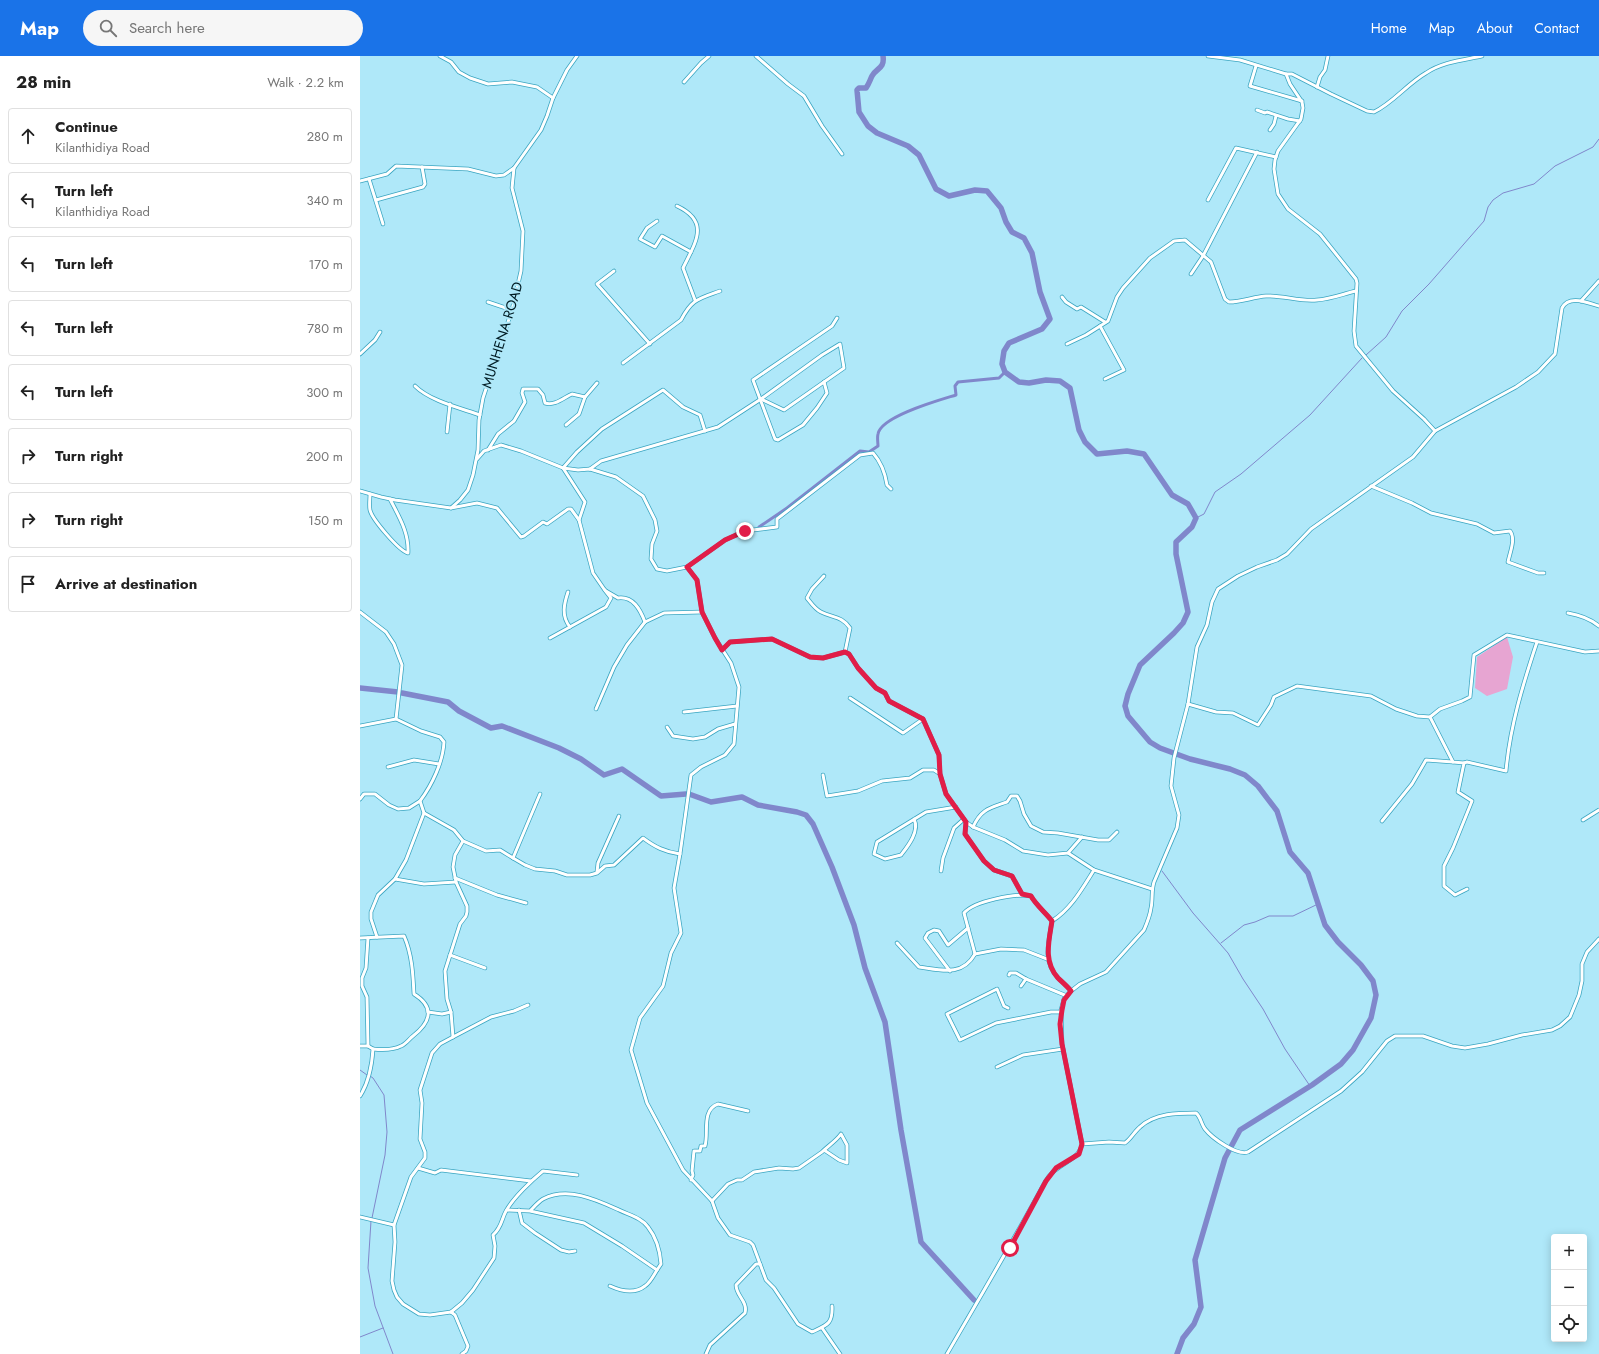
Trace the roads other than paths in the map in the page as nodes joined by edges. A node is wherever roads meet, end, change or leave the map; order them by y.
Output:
1 (440, 56) edge
2 (577, 56) edge
3 (709, 56) edge
4 (756, 56) edge
5 (1208, 56) edge
6 (1328, 56) edge
7 (1482, 56) edge
8 (1256, 66) junction
9 (1286, 74) junction
10 (684, 82) dead end
11 (1317, 86) junction
12 (553, 98) junction
13 (1302, 101) junction
14 (1256, 110) dead end
15 (1276, 116) junction
16 (1300, 121) junction
17 (1270, 130) dead end
18 (1257, 152) junction
19 (842, 154) dead end
20 (1276, 157) junction
21 (422, 167) junction
22 (514, 168) junction
23 (369, 179) junction
24 (360, 181) edge
25 (376, 200) junction
26 (1208, 200) dead end
27 (677, 206) dead end
28 (657, 222) dead end
29 (383, 224) dead end
30 (691, 252) junction
31 (1203, 256) junction
32 (614, 271) dead end
33 (1191, 274) dead end
34 (1599, 281) edge
35 (720, 291) dead end
36 (1356, 291) junction
37 (1062, 296) dead end
38 (695, 300) junction
39 (1581, 301) junction
40 (488, 302) dead end
41 (1599, 306) edge
42 (512, 310) junction
43 (837, 318) dead end
44 (1105, 322) junction
45 (1100, 326) junction
46 (380, 332) dead end
47 (650, 344) junction
48 (1067, 344) dead end
49 (360, 354) edge
50 (623, 363) dead end
51 (1105, 379) dead end
52 (824, 382) junction
53 (596, 383) dead end
54 (415, 386) dead end
55 (585, 397) junction
56 (761, 399) junction
57 (450, 404) junction
58 (480, 415) junction
59 (566, 424) dead end
60 (706, 431) junction
61 (1435, 431) junction
62 (448, 432) dead end
63 (488, 450) junction
64 (476, 460) junction
65 (563, 468) junction
66 (590, 469) junction
67 (1371, 486) junction
68 (891, 489) dead end
69 (360, 491) edge
70 (370, 494) junction
71 (390, 499) junction
72 (451, 508) junction
73 (579, 520) junction
74 (687, 567) junction
75 (1544, 573) dead end
76 (824, 576) dead end
77 (604, 589) junction
78 (568, 592) dead end
79 (360, 612) edge
80 (702, 612) junction
81 (1568, 613) dead end
82 (645, 622) junction
83 (1599, 626) edge
84 (570, 627) junction
85 (550, 638) dead end
86 (1537, 642) junction
87 (722, 650) junction
88 (1599, 651) edge
89 (845, 652) junction
90 (850, 698) dead end
91 (1188, 704) junction
92 (737, 706) junction
93 (596, 709) dead end
94 (684, 712) dead end
95 (1430, 717) junction
96 (396, 719) junction
97 (923, 719) junction
98 (735, 724) junction
99 (360, 726) edge
100 (667, 726) dead end
101 (1453, 762) junction
102 (1464, 763) junction
103 (439, 764) junction
104 (388, 767) dead end
105 (940, 774) junction
106 (823, 775) dead end
107 (540, 794) dead end
108 (360, 799) edge
109 (420, 801) junction
110 (956, 807) junction
111 (1599, 810) edge
112 (424, 813) junction
113 (618, 816) dead end
114 (914, 819) junction
115 (1583, 820) dead end
116 (965, 821) junction
117 (1382, 821) dead end
118 (973, 826) junction
119 (1117, 832) dead end
120 (1082, 838) junction
121 (463, 841) junction
122 (1068, 853) junction
123 (680, 854) junction
124 (513, 858) junction
125 (1094, 870) junction
126 (941, 871) dead end
127 (597, 873) junction
128 (455, 878) junction
129 (394, 879) junction
130 (456, 882) junction
131 (1152, 889) junction
132 (1467, 890) dead end
133 (1022, 894) junction
134 (526, 903) dead end
135 (1052, 921) junction
136 (968, 928) junction
137 (377, 937) junction
138 (360, 938) edge
139 (368, 938) junction
140 (1599, 939) edge
141 (897, 943) dead end
142 (975, 954) junction
143 (450, 955) junction
144 (1048, 959) junction
145 (485, 968) dead end
146 (950, 971) junction
147 (1009, 975) dead end
148 (1026, 979) junction
149 (1021, 986) dead end
150 (1071, 991) junction
151 (1067, 996) junction
152 (528, 1005) dead end
153 (1008, 1008) dead end
154 (428, 1012) junction
155 (451, 1012) junction
156 (1061, 1012) junction
157 (453, 1037) junction
158 (360, 1046) edge
159 (368, 1046) junction
160 (373, 1049) junction
161 (1063, 1049) junction
162 (997, 1067) dead end
163 (360, 1096) edge
164 (748, 1111) dead end
165 (1082, 1144) junction
166 (824, 1150) junction
167 (418, 1168) junction
168 (577, 1175) dead end
169 (691, 1180) junction
170 (531, 1181) junction
171 (712, 1201) junction
172 (507, 1210) junction
173 (519, 1210) junction
174 (530, 1211) junction
175 (360, 1217) edge
176 (394, 1225) junction
177 (575, 1251) dead end
178 (760, 1264) junction
179 (657, 1270) junction
180 (610, 1286) dead end
181 (832, 1306) dead end
182 (451, 1312) junction
183 (822, 1328) junction
184 (462, 1354) edge
185 (706, 1354) edge
186 (840, 1354) edge
187 (947, 1354) edge

1 - 12 street
2 - 12 street, MUNHENA ROAD
3 - 10 street
4 - 19 street
5 - 8 street
6 - 11 street
7 - 11 street
8 - 9 street
8 - 13 street
9 - 11 street
9 - 13 street
12 - 22 street, MUNHENA ROAD
13 - 16 street
14 - 15 street
15 - 16 street
15 - 17 street
16 - 20 street
18 - 20 street
18 - 26 street
18 - 31 street
20 - 36 street
21 - 22 street
21 - 23 street
21 - 25 street
22 - 42 street, MUNHENA ROAD
23 - 24 street
23 - 25 street
25 - 29 street
27 - 30 street
28 - 30 street
30 - 38 street
31 - 33 street
31 - 36 street
31 - 44 street
32 - 47 street
34 - 39 street
35 - 38 street
36 - 61 street
37 - 44 street
38 - 47 street
39 - 41 street
39 - 61 street
40 - 42 street
42 - 58 street, MUNHENA ROAD
43 - 56 street
44 - 45 street
45 - 48 street
45 - 51 street
46 - 49 street
47 - 50 street
52 - 56 street
52 - 56 street
52 - 56 street
53 - 55 street
54 - 57 street
55 - 59 street
55 - 63 street
56 - 60 street
57 - 58 street
57 - 62 street
58 - 64 street, MUNHENA ROAD
60 - 65 street
60 - 66 street
61 - 67 street
63 - 64 street
63 - 65 street
64 - 72 street, MUNHENA ROAD
65 - 66 street
65 - 73 street
66 - 74 street
67 - 75 street
67 - 91 street
68 - 74 street
69 - 70 street
70 - 71 street
70 - 71 street
71 - 72 street
72 - 73 street
73 - 77 street
74 - 80 street
76 - 89 street
77 - 82 street
77 - 84 street
78 - 84 street
79 - 96 street
80 - 82 street
80 - 87 street
81 - 83 street
82 - 93 street
84 - 85 street
86 - 88 street
86 - 95 street
86 - 102 street
87 - 89 street
87 - 92 street
89 - 97 street
90 - 97 street
91 - 95 street
91 - 131 street
92 - 94 street
92 - 98 street
95 - 101 street
96 - 99 street
96 - 103 street
97 - 105 street
98 - 100 street
98 - 123 street
101 - 102 street
101 - 117 street
102 - 132 street
103 - 104 street
103 - 109 street
105 - 106 street
105 - 110 street
107 - 124 street
108 - 109 street
109 - 112 street
110 - 114 street
110 - 116 street
111 - 115 street
112 - 121 street
112 - 129 street
113 - 127 street
114 - 114 street
116 - 118 street
116 - 126 street
116 - 133 street
118 - 120 street
118 - 122 street
119 - 120 street
120 - 122 street
121 - 124 street
121 - 128 street
122 - 125 street
123 - 127 street
123 - 169 street
124 - 127 street
125 - 131 street
125 - 135 street
128 - 130 street
128 - 134 street
129 - 130 street
129 - 137 street
130 - 143 street
131 - 150 street
133 - 135 street
133 - 136 street
135 - 144 street
136 - 142 street
136 - 146 street
137 - 139 street
137 - 154 street
138 - 139 street
139 - 159 street
140 - 165 street
141 - 146 street
142 - 144 street
142 - 146 street
143 - 145 street
143 - 155 street
144 - 150 street
147 - 148 street
148 - 149 street
148 - 151 street
150 - 151 street
151 - 156 street
152 - 157 street
153 - 156 street
154 - 155 street
154 - 160 street
155 - 157 street
156 - 161 street
157 - 167 street
158 - 159 street
159 - 160 street
160 - 163 street
161 - 162 street
161 - 165 street
164 - 169 street
165 - 187 street
166 - 166 street
166 - 171 street
167 - 170 street
167 - 176 street
168 - 170 street
169 - 171 street
170 - 172 street
171 - 178 street
172 - 173 street
172 - 182 street
173 - 174 street
173 - 177 street
174 - 179 street
174 - 179 street
175 - 176 street
176 - 182 street
178 - 183 street
178 - 185 street
179 - 180 street
181 - 183 street
182 - 184 street
183 - 186 street

